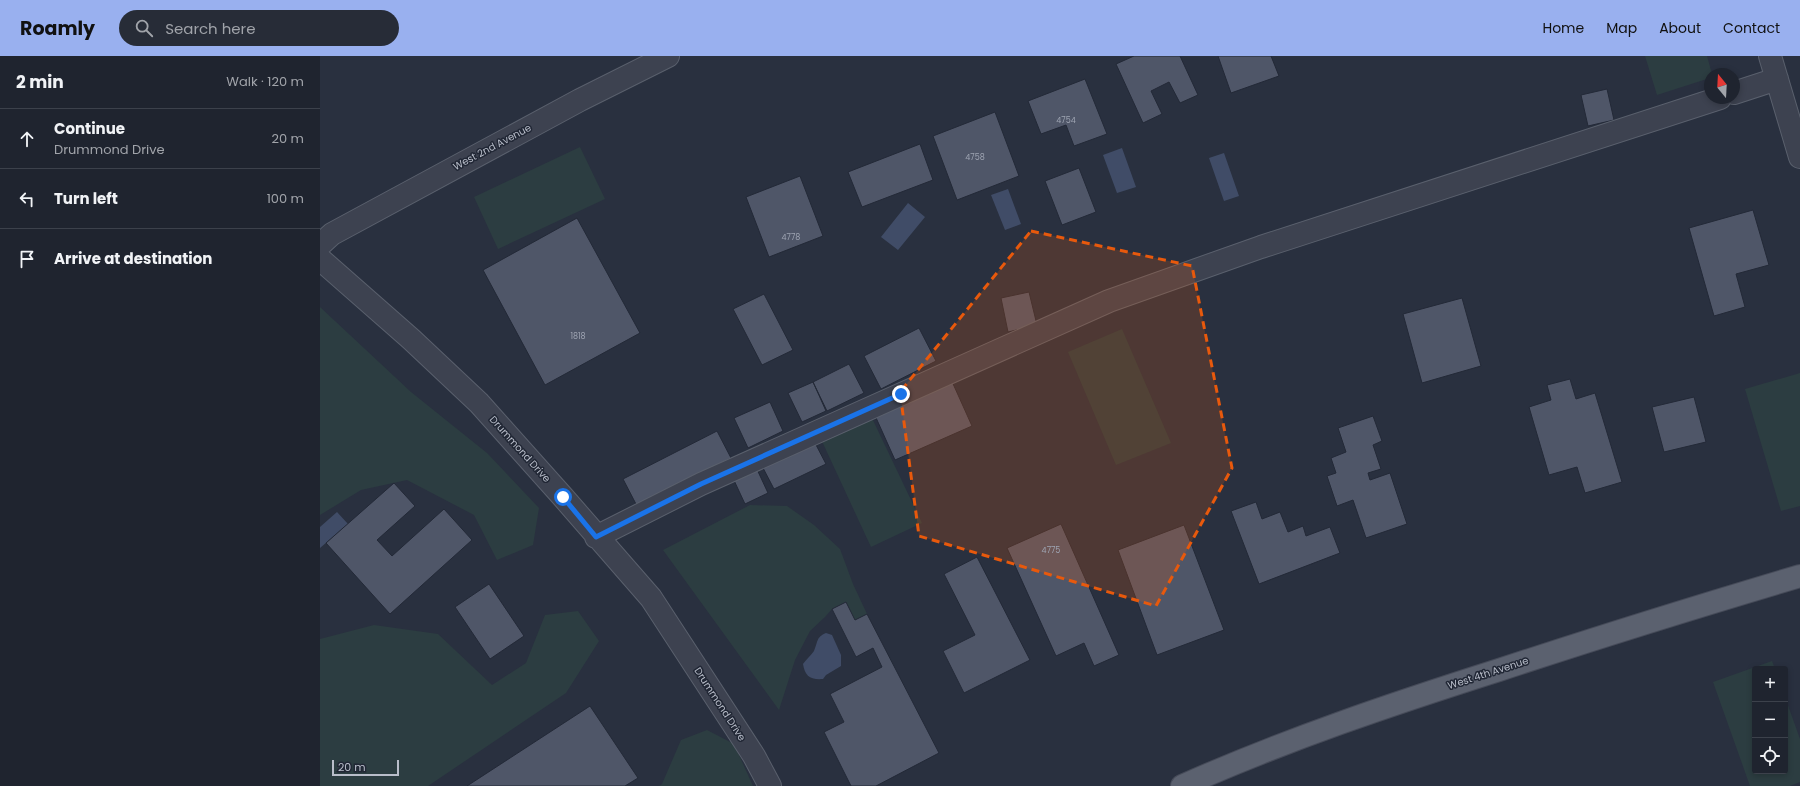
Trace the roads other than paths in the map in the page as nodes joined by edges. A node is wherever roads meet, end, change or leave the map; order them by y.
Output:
1 (668, 56) edge
2 (1770, 56) edge
3 (1777, 80) junction
4 (1740, 91) edge
5 (1704, 103) edge
6 (1794, 117) edge
7 (1800, 157) edge
8 (320, 245) edge
9 (320, 259) edge
10 (596, 537) junction
11 (1800, 576) edge
12 (770, 786) edge
13 (1182, 786) edge

1 - 8 street, West 2nd Avenue
2 - 3 street
3 - 4 street
3 - 6 street
5 - 10 street
6 - 7 street
9 - 10 street, Drummond Drive
10 - 12 street, Drummond Drive
11 - 13 main road, West 4th Avenue

